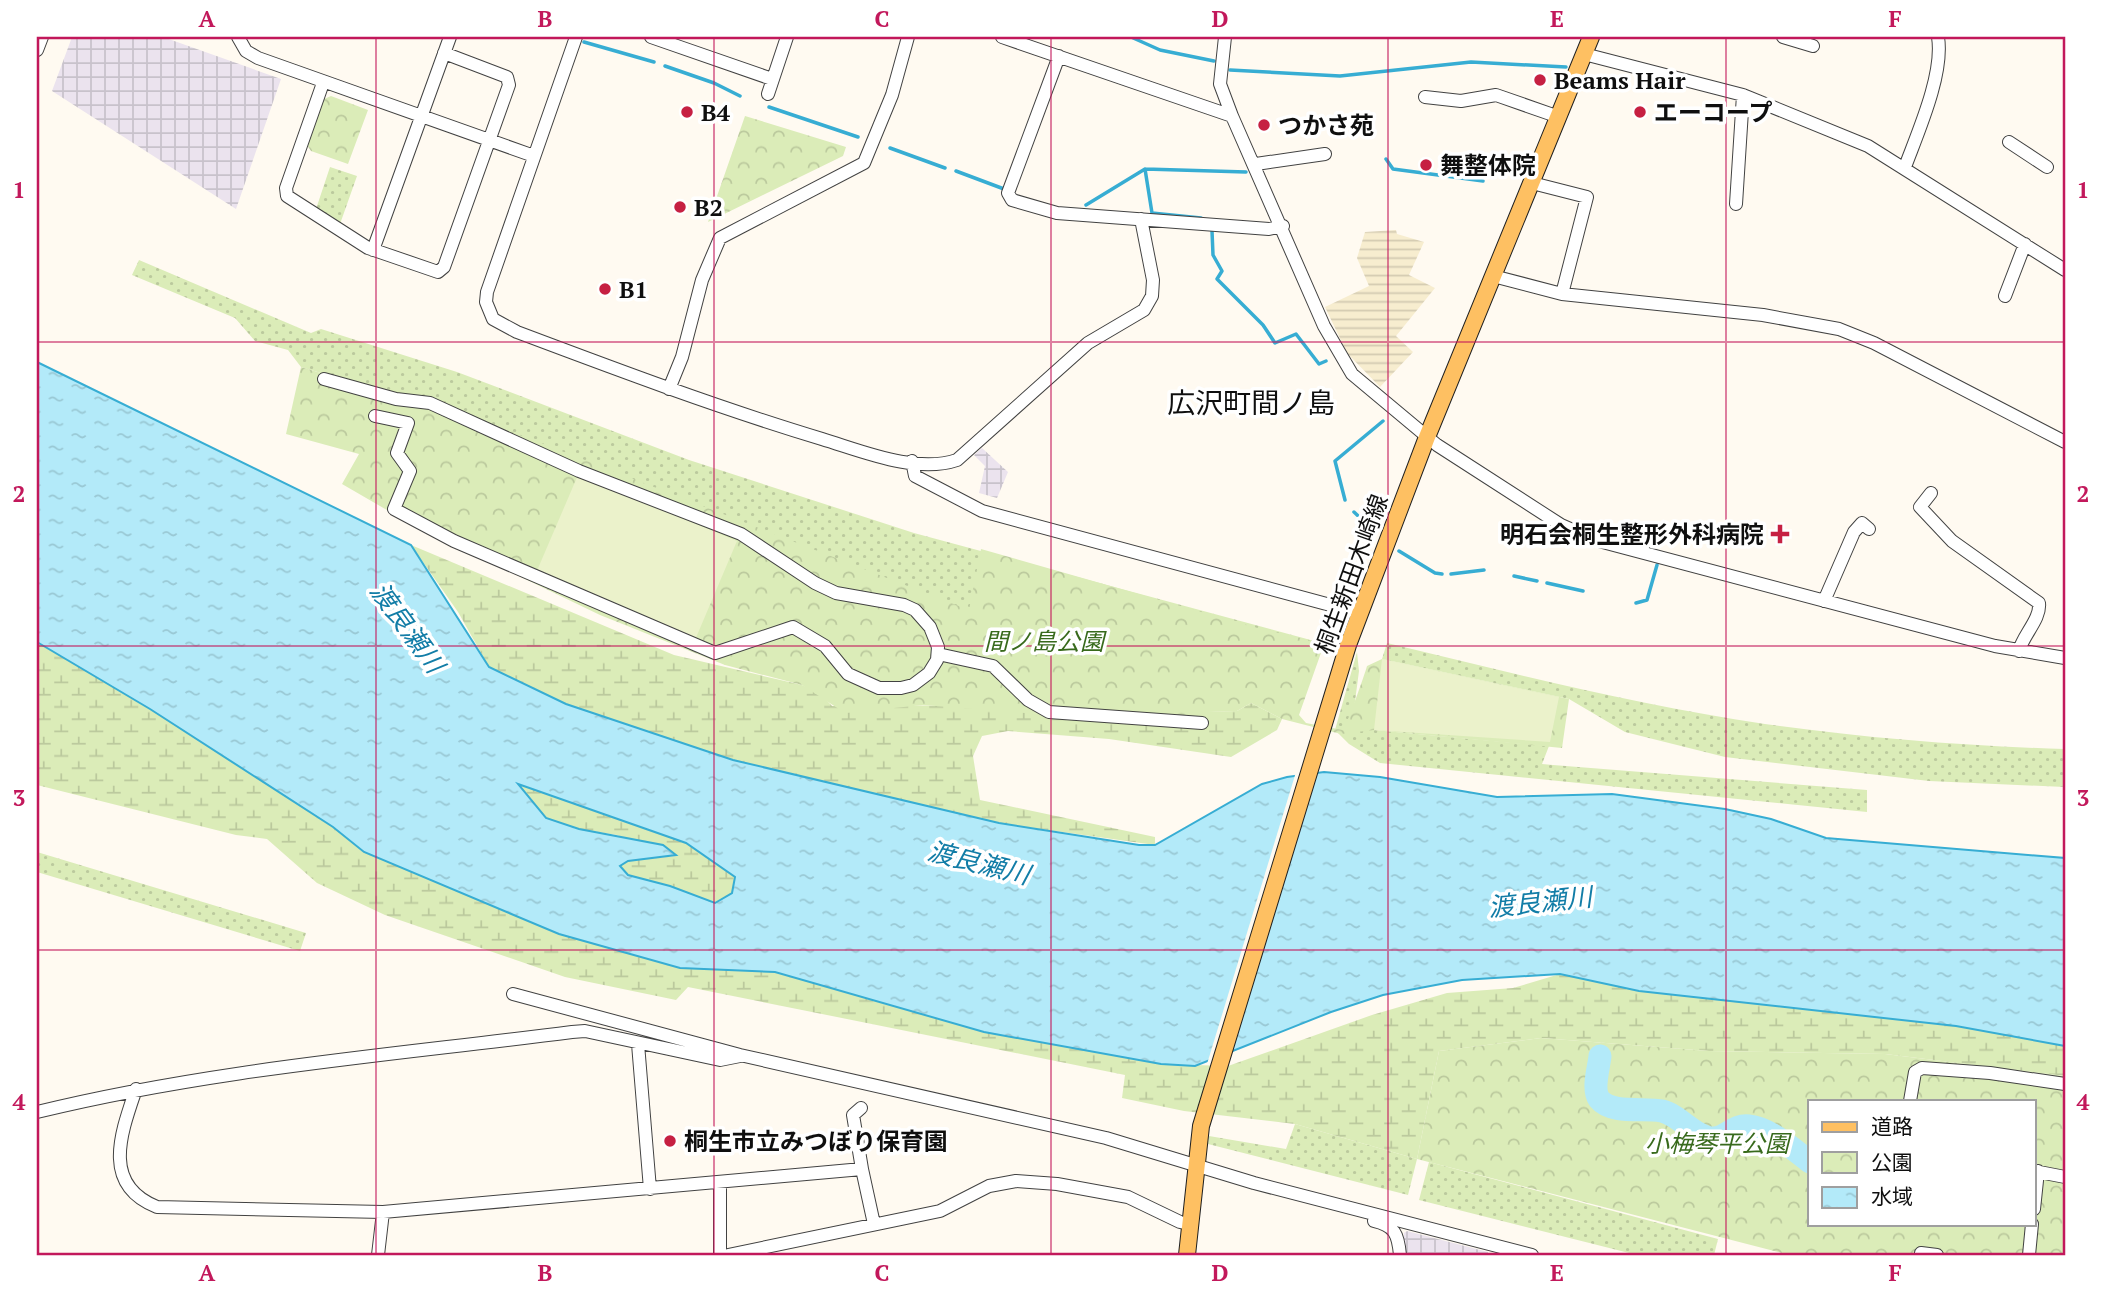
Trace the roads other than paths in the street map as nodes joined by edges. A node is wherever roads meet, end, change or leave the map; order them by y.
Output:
1 (42, 37) edge
2 (238, 37) edge
3 (450, 37) edge
4 (576, 37) edge
5 (651, 37) edge
6 (786, 37) edge
7 (908, 37) edge
8 (1002, 37) edge
9 (1225, 37) edge
10 (1591, 37) edge
11 (1783, 37) edge
12 (1938, 37) edge
13 (1813, 46) dead end
14 (37, 50) edge
15 (444, 53) junction
16 (1584, 54) junction
17 (1059, 56) junction
18 (772, 79) junction
19 (323, 83) junction
20 (768, 94) dead end
21 (1743, 95) junction
22 (1425, 97) dead end
23 (1232, 116) junction
24 (422, 117) junction
25 (1559, 117) junction
26 (490, 141) junction
27 (2009, 142) dead end
28 (1325, 154) dead end
29 (534, 156) junction
30 (1256, 164) junction
31 (1905, 166) junction
32 (2047, 167) dead end
33 (1532, 183) junction
34 (1736, 204) dead end
35 (1141, 219) junction
36 (1283, 226) junction
37 (2025, 244) junction
38 (373, 250) junction
39 (2065, 270) edge
40 (1493, 276) junction
41 (1562, 294) junction
42 (2005, 296) dead end
43 (324, 379) dead end
44 (668, 389) junction
45 (419, 402) junction
46 (375, 416) dead end
47 (408, 423) junction
48 (1427, 437) junction
49 (2065, 443) edge
50 (912, 461) junction
51 (1931, 493) dead end
52 (1869, 529) dead end
53 (1824, 601) junction
54 (1360, 613) junction
55 (2019, 652) junction
56 (938, 654) junction
57 (2065, 659) edge
58 (1202, 723) dead end
59 (513, 994) dead end
60 (638, 1044) junction
61 (740, 1055) junction
62 (2065, 1084) edge
63 (136, 1089) junction
64 (1910, 1100) edge
65 (861, 1108) dead end
66 (37, 1112) edge
67 (1196, 1164) junction
68 (862, 1169) junction
69 (2065, 1170) edge
70 (2036, 1171) edge
71 (2036, 1171) edge
72 (2065, 1177) edge
73 (720, 1184) junction
74 (650, 1189) junction
75 (1348, 1206) junction
76 (383, 1212) junction
77 (874, 1224) junction
78 (1189, 1224) junction
79 (2032, 1226) edge
80 (1921, 1253) dead end
81 (378, 1255) edge
82 (720, 1255) edge
83 (728, 1255) edge
84 (1186, 1255) edge
85 (1400, 1255) edge
86 (1532, 1255) edge
87 (1937, 1255) edge
88 (2029, 1255) edge

1 - 14 street
2 - 19 street
3 - 15 street
4 - 29 street
5 - 18 street
6 - 18 street
7 - 44 street
8 - 17 street
9 - 23 street
10 - 16 main road, 桐生新田木崎線
11 - 13 street
12 - 31 street
15 - 24 street
15 - 26 street
16 - 21 street
16 - 25 main road, 桐生新田木崎線
17 - 23 street
17 - 35 street
18 - 20 street
19 - 24 street
19 - 38 street
21 - 31 street
21 - 34 street
22 - 25 street
23 - 30 street
24 - 26 street
24 - 38 street
25 - 33 main road, 桐生新田木崎線
26 - 29 street
26 - 38 street
27 - 32 street
28 - 30 street
29 - 44 street
30 - 36 street
31 - 37 street
33 - 40 main road, 桐生新田木崎線
33 - 41 street
35 - 36 street
35 - 50 street
36 - 48 street
37 - 39 street
37 - 42 street
40 - 41 street
40 - 48 main road, 桐生新田木崎線
41 - 49 street
43 - 45 street
44 - 50 street
45 - 47 street
45 - 56 street
46 - 47 street
47 - 56 street
48 - 53 street
48 - 54 main road, 桐生新田木崎線
50 - 54 street
51 - 55 street
52 - 53 street
53 - 55 street
54 - 67 main road, 桐生新田木崎線
55 - 57 street
56 - 58 street
59 - 61 street
60 - 61 street
60 - 63 street
60 - 74 street
61 - 67 street
62 - 64 street
63 - 66 street
63 - 76 street
65 - 68 street
67 - 75 street
67 - 78 main road, 桐生新田木崎線
68 - 73 street
68 - 77 street
69 - 70 street
71 - 72 street
73 - 74 street
73 - 82 street
74 - 76 street
75 - 85 street
75 - 86 street
76 - 81 street
77 - 78 street
77 - 83 street
78 - 84 main road, 桐生新田木崎線
79 - 88 street
80 - 87 street

